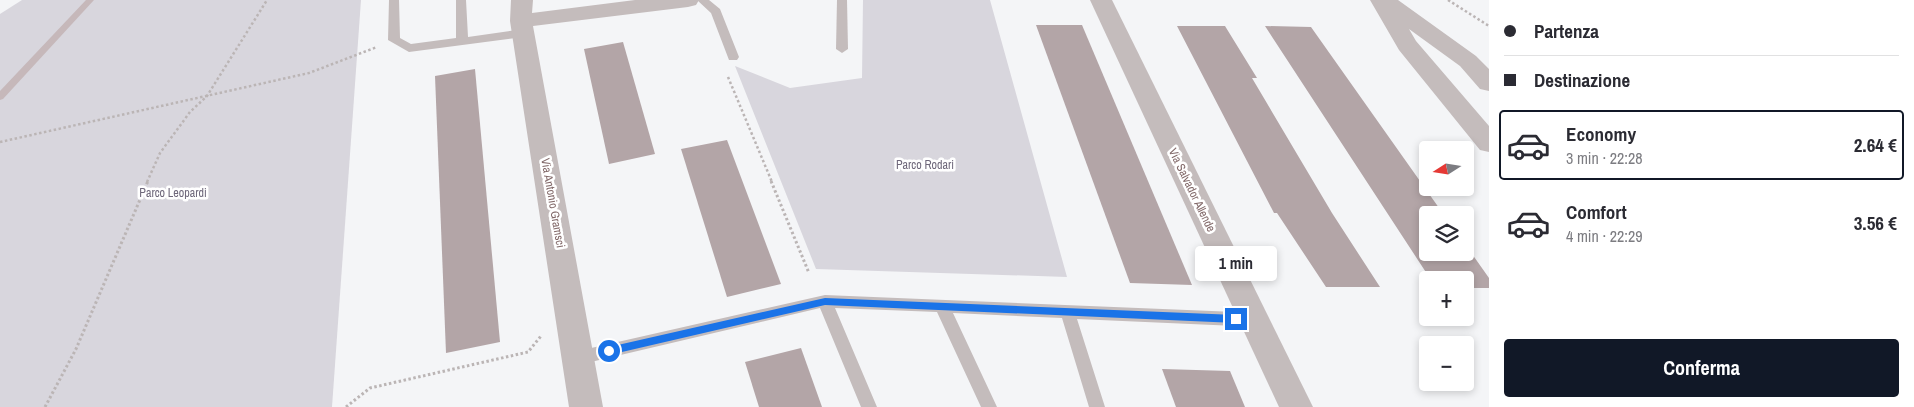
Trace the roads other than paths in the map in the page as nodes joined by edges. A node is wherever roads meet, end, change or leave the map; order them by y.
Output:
1 (394, 0) edge
2 (461, 0) edge
3 (688, 0) edge
4 (702, 0) edge
5 (842, 0) edge
6 (1101, 0) edge
7 (1382, 0) edge
8 (522, 18) edge
9 (462, 41) junction
10 (842, 49) dead end
11 (733, 56) road end
12 (1489, 82) edge
13 (1489, 143) edge
14 (825, 301) junction
15 (942, 306) junction
16 (1068, 313) junction
17 (1236, 319) dead end
18 (578, 358) junction
19 (586, 407) edge
20 (869, 407) edge
21 (988, 407) edge
22 (1097, 407) edge
23 (1296, 407) edge

1 - 9 lane
2 - 9 lane
3 - 8 street
4 - 11 lane
5 - 10 lane
6 - 23 street, Via Salvador Allende
7 - 12 street
7 - 13 street
8 - 9 lane
8 - 18 street, Via Antonio Gramsci
14 - 15 lane
14 - 18 lane
14 - 20 lane
15 - 16 lane
15 - 21 lane
16 - 17 lane
16 - 22 lane
18 - 19 street, Via Antonio Gramsci

